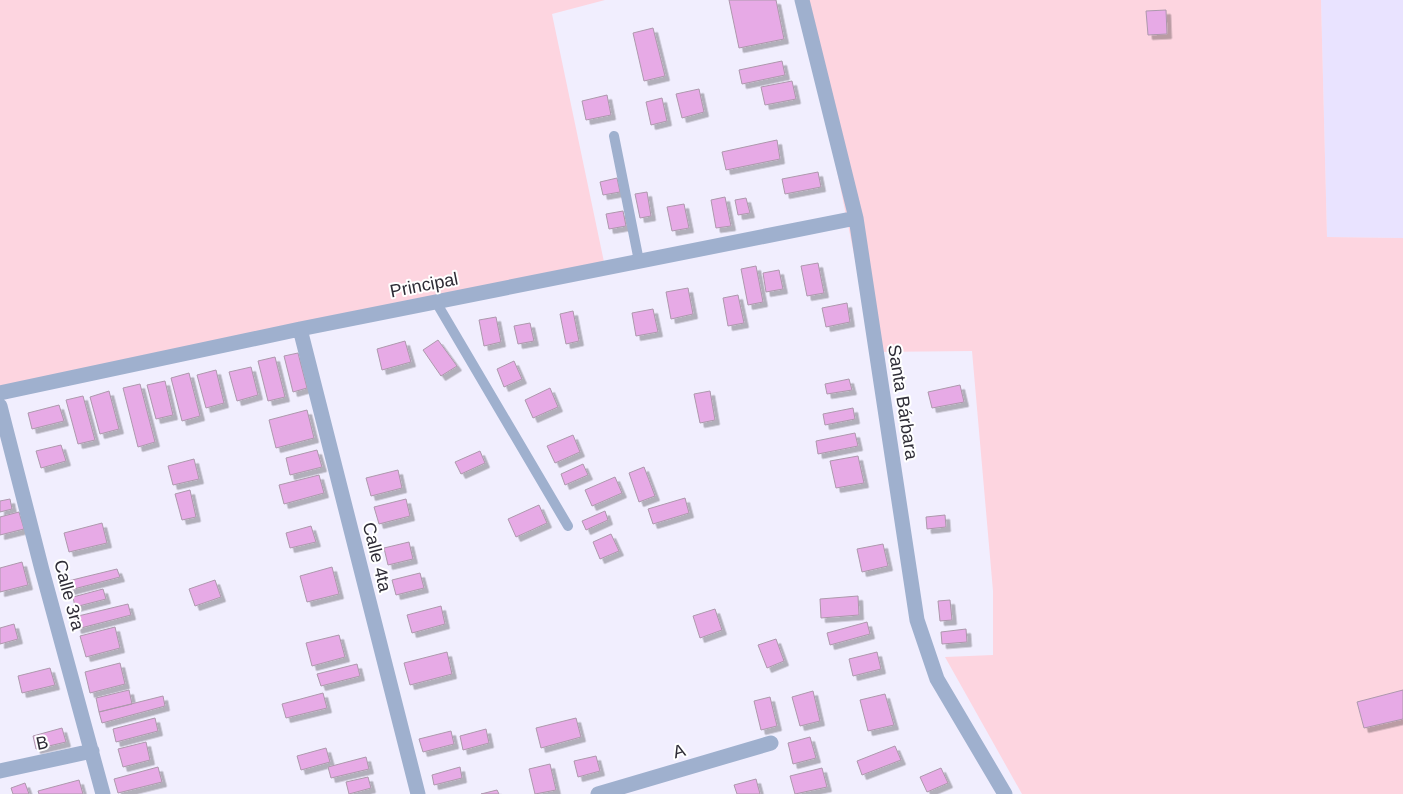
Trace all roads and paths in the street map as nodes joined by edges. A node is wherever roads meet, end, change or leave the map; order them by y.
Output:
1 (802, 0) edge
2 (614, 136) dead end
3 (856, 218) junction
4 (639, 261) junction
5 (436, 302) junction
6 (300, 329) junction
7 (0, 394) edge
8 (0, 406) edge
9 (568, 526) dead end
10 (771, 743) dead end
11 (92, 751) junction
12 (0, 772) edge
13 (103, 794) edge
14 (418, 794) edge
15 (598, 794) edge
16 (1005, 794) edge

1 - 3 street, Santa Bárbara
2 - 4 lane
3 - 4 street, Principal
3 - 16 street, Santa Bárbara
4 - 5 street, Principal
5 - 6 street, Principal
5 - 9 lane
6 - 7 street, Principal
6 - 14 street, Calle 4ta
8 - 11 street, Calle 3ra
10 - 15 street, A
11 - 12 street, B
11 - 13 street, Calle 3ra

